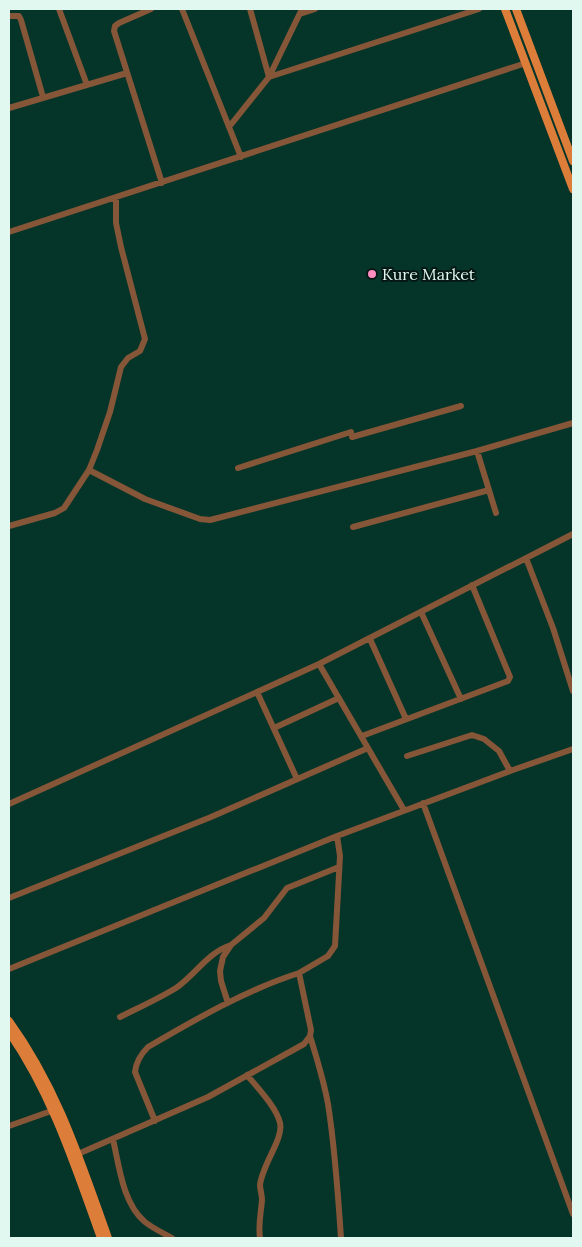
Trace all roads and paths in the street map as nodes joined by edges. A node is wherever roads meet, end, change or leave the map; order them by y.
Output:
1 (58, 9) edge
2 (151, 9) edge
3 (182, 9) edge
4 (250, 9) edge
5 (315, 9) edge
6 (479, 9) edge
7 (505, 9) edge
8 (516, 9) edge
9 (301, 11) edge
10 (9, 16) edge
11 (526, 63) junction
12 (127, 72) junction
13 (269, 77) junction
14 (87, 86) junction
15 (43, 97) junction
16 (9, 108) edge
17 (229, 128) junction
18 (241, 157) junction
19 (573, 161) edge
20 (162, 183) junction
21 (573, 189) edge
22 (116, 198) junction
23 (9, 232) edge
24 (462, 406) dead end
25 (573, 423) edge
26 (477, 451) junction
27 (238, 468) dead end
28 (89, 470) junction
29 (489, 490) junction
30 (496, 513) dead end
31 (9, 526) edge
32 (353, 527) dead end
33 (573, 534) edge
34 (526, 558) junction
35 (472, 585) junction
36 (421, 612) junction
37 (370, 639) junction
38 (319, 664) junction
39 (573, 691) edge
40 (257, 692) junction
41 (339, 698) junction
42 (461, 699) junction
43 (406, 719) junction
44 (274, 728) junction
45 (362, 736) junction
46 (368, 748) junction
47 (573, 749) edge
48 (407, 756) dead end
49 (510, 771) junction
50 (297, 779) junction
51 (423, 803) junction
52 (9, 804) edge
53 (404, 810) junction
54 (337, 836) junction
55 (339, 867) junction
56 (9, 898) edge
57 (231, 945) junction
58 (9, 969) edge
59 (299, 973) junction
60 (228, 1004) junction
61 (120, 1017) dead end
62 (9, 1021) edge
63 (9, 1033) edge
64 (310, 1036) junction
65 (247, 1075) junction
66 (54, 1110) junction
67 (155, 1121) junction
68 (9, 1126) edge
69 (113, 1139) junction
70 (78, 1154) junction
71 (573, 1214) edge
72 (101, 1238) edge
73 (108, 1238) edge
74 (172, 1238) edge
75 (260, 1238) edge
76 (341, 1238) edge

1 - 14 street
2 - 12 street
3 - 17 street
4 - 13 street
5 - 9 street
6 - 13 street
7 - 11 main road
8 - 19 main road
9 - 13 street
10 - 15 street
11 - 18 street
11 - 21 main road
12 - 14 street
12 - 20 street
13 - 17 street
14 - 15 street
15 - 16 street
17 - 18 street
18 - 20 street
20 - 22 street
22 - 23 street
22 - 28 street
24 - 27 street
25 - 26 street
26 - 28 street
26 - 29 street
28 - 31 street
29 - 30 street
29 - 32 street
33 - 34 street
34 - 35 street
34 - 39 street
35 - 36 street
35 - 42 street
36 - 37 street
36 - 42 street
37 - 38 street
37 - 43 street
38 - 40 street
38 - 41 street
40 - 44 street
40 - 52 street
41 - 44 street
41 - 45 street
42 - 43 street
43 - 45 street
44 - 50 street
45 - 46 street
46 - 50 street
46 - 53 street
47 - 49 street
48 - 49 street
49 - 51 street
50 - 56 street
51 - 53 street
51 - 71 street
53 - 54 street
54 - 55 street
54 - 58 street
55 - 57 street
55 - 59 street
57 - 60 street
57 - 61 street
59 - 60 street
59 - 64 street
60 - 67 street
62 - 70 main road
63 - 66 main road
64 - 65 street
64 - 76 street
65 - 67 street
65 - 75 street
66 - 68 street
66 - 72 main road
67 - 69 street
69 - 70 street
69 - 74 street
70 - 73 main road

